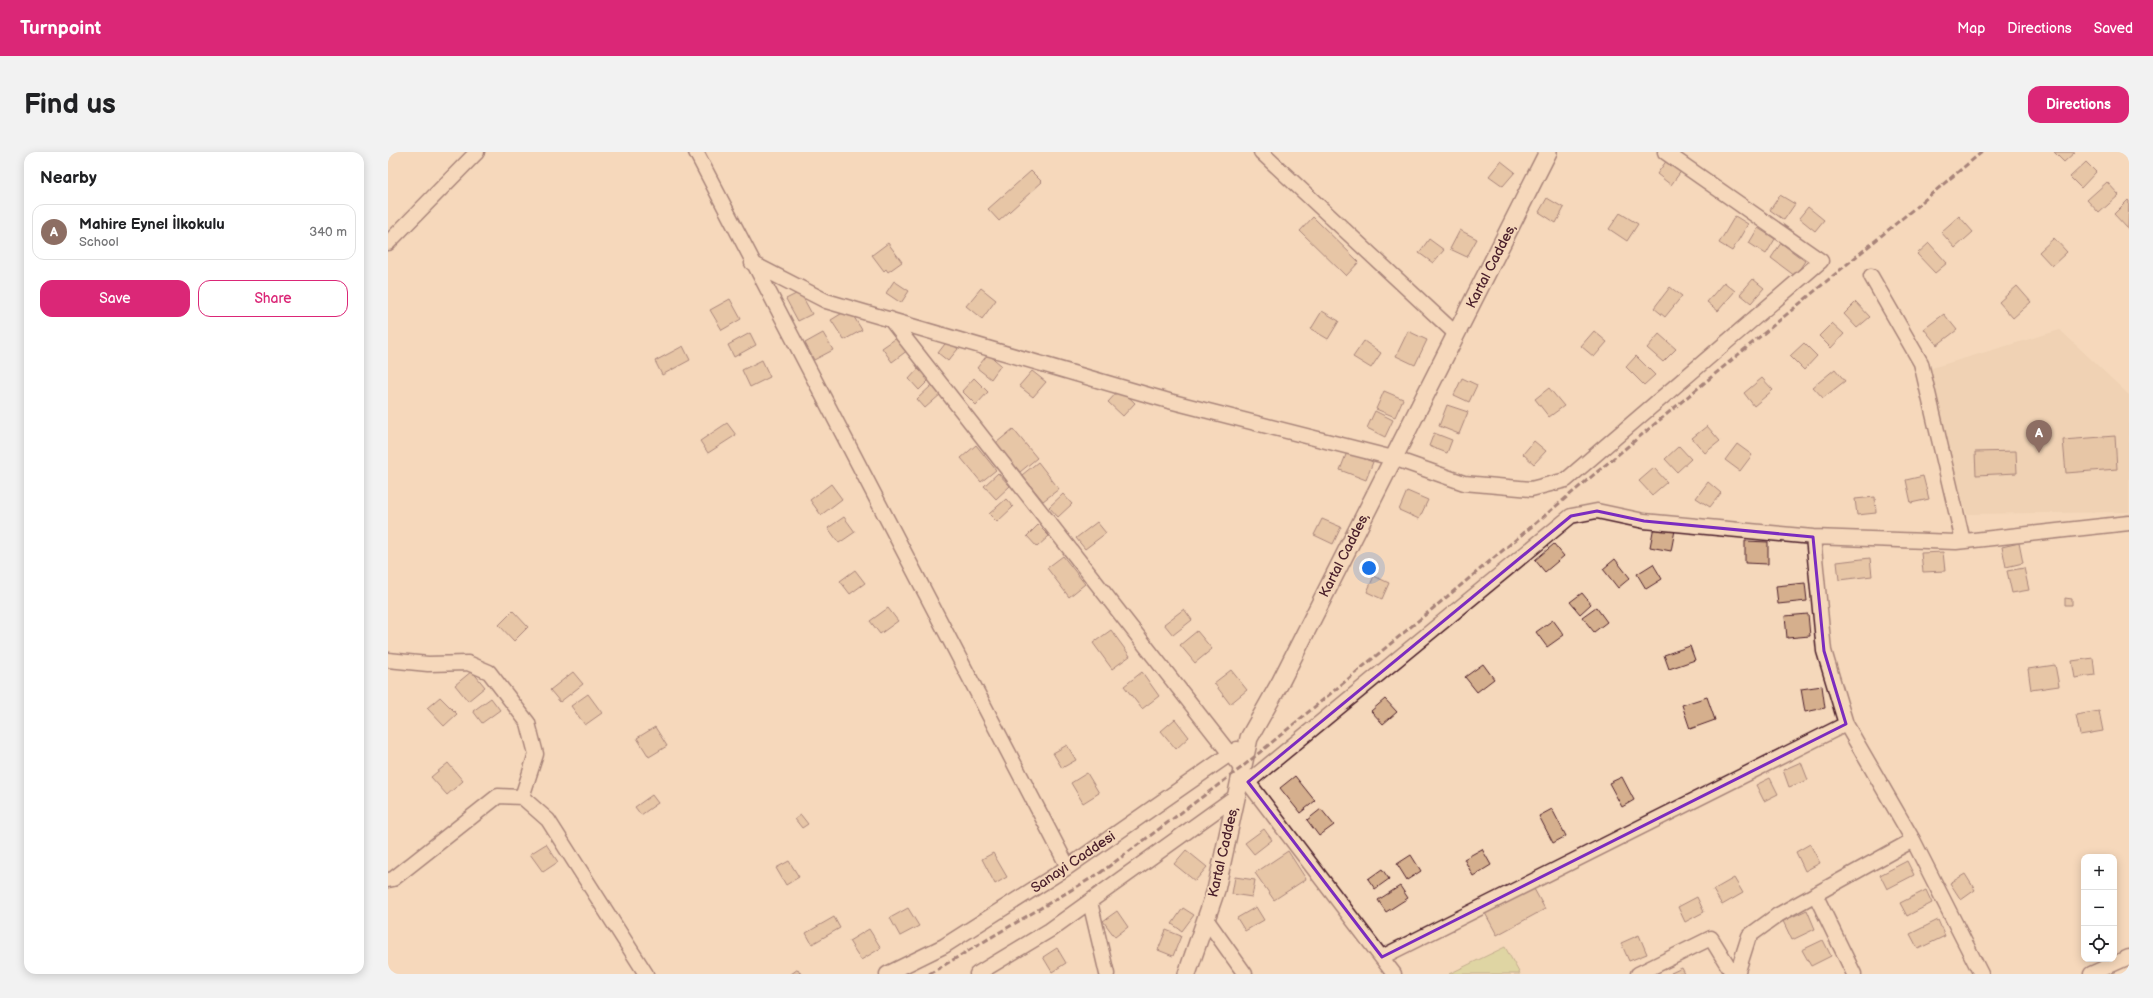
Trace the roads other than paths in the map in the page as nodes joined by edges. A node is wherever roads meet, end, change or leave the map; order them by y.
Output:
1 (477, 152) edge
2 (696, 152) edge
3 (1262, 152) edge
4 (1548, 152) edge
5 (1665, 152) edge
6 (388, 243) edge
7 (752, 264) junction
8 (1871, 276) dead end
9 (890, 319) junction
10 (1456, 334) junction
11 (1393, 458) junction
12 (2129, 523) edge
13 (1813, 537) junction
14 (1963, 541) junction
15 (388, 660) edge
16 (1846, 724) junction
17 (1249, 738) junction
18 (1230, 755) junction
19 (1244, 775) junction
20 (522, 797) junction
21 (1235, 797) junction
22 (1913, 840) junction
23 (1068, 867) junction
24 (388, 880) edge
25 (1815, 894) junction
26 (1090, 902) junction
27 (1206, 919) junction
28 (2129, 956) edge
29 (1382, 957) junction
30 (646, 974) edge
31 (887, 974) edge
32 (977, 974) edge
33 (1107, 974) edge
34 (1187, 974) edge
35 (1245, 974) edge
36 (1394, 974) edge
37 (1638, 974) edge
38 (1733, 974) edge
39 (1737, 974) edge
40 (1854, 974) edge
41 (1981, 974) edge
42 (2091, 974) edge

1 - 6 street
2 - 7 street
3 - 10 street
4 - 10 main road, Kartal Caddes,
5 - 11 street
7 - 9 street
7 - 23 street
8 - 14 street
9 - 11 street
9 - 18 street
10 - 11 main road, Kartal Caddes,
11 - 17 main road, Kartal Caddes,
12 - 14 street
13 - 14 street
13 - 16 street
13 - 19 street
15 - 20 street
16 - 22 street
16 - 29 street
17 - 18 street, Sanayi Caddesi
17 - 19 main road, Kartal Caddes,
18 - 19 street
18 - 23 street, Sanayi Caddesi
19 - 21 main road, Kartal Caddes,
19 - 29 street
20 - 24 street
20 - 30 street
21 - 26 street
21 - 27 main road, Kartal Caddes,
22 - 25 street
22 - 41 street
23 - 31 street, Sanayi Caddesi
25 - 39 street
25 - 40 street
26 - 32 street
26 - 33 street
27 - 34 main road, Kartal Caddes,
27 - 35 street
28 - 42 street
29 - 36 street
37 - 38 street

